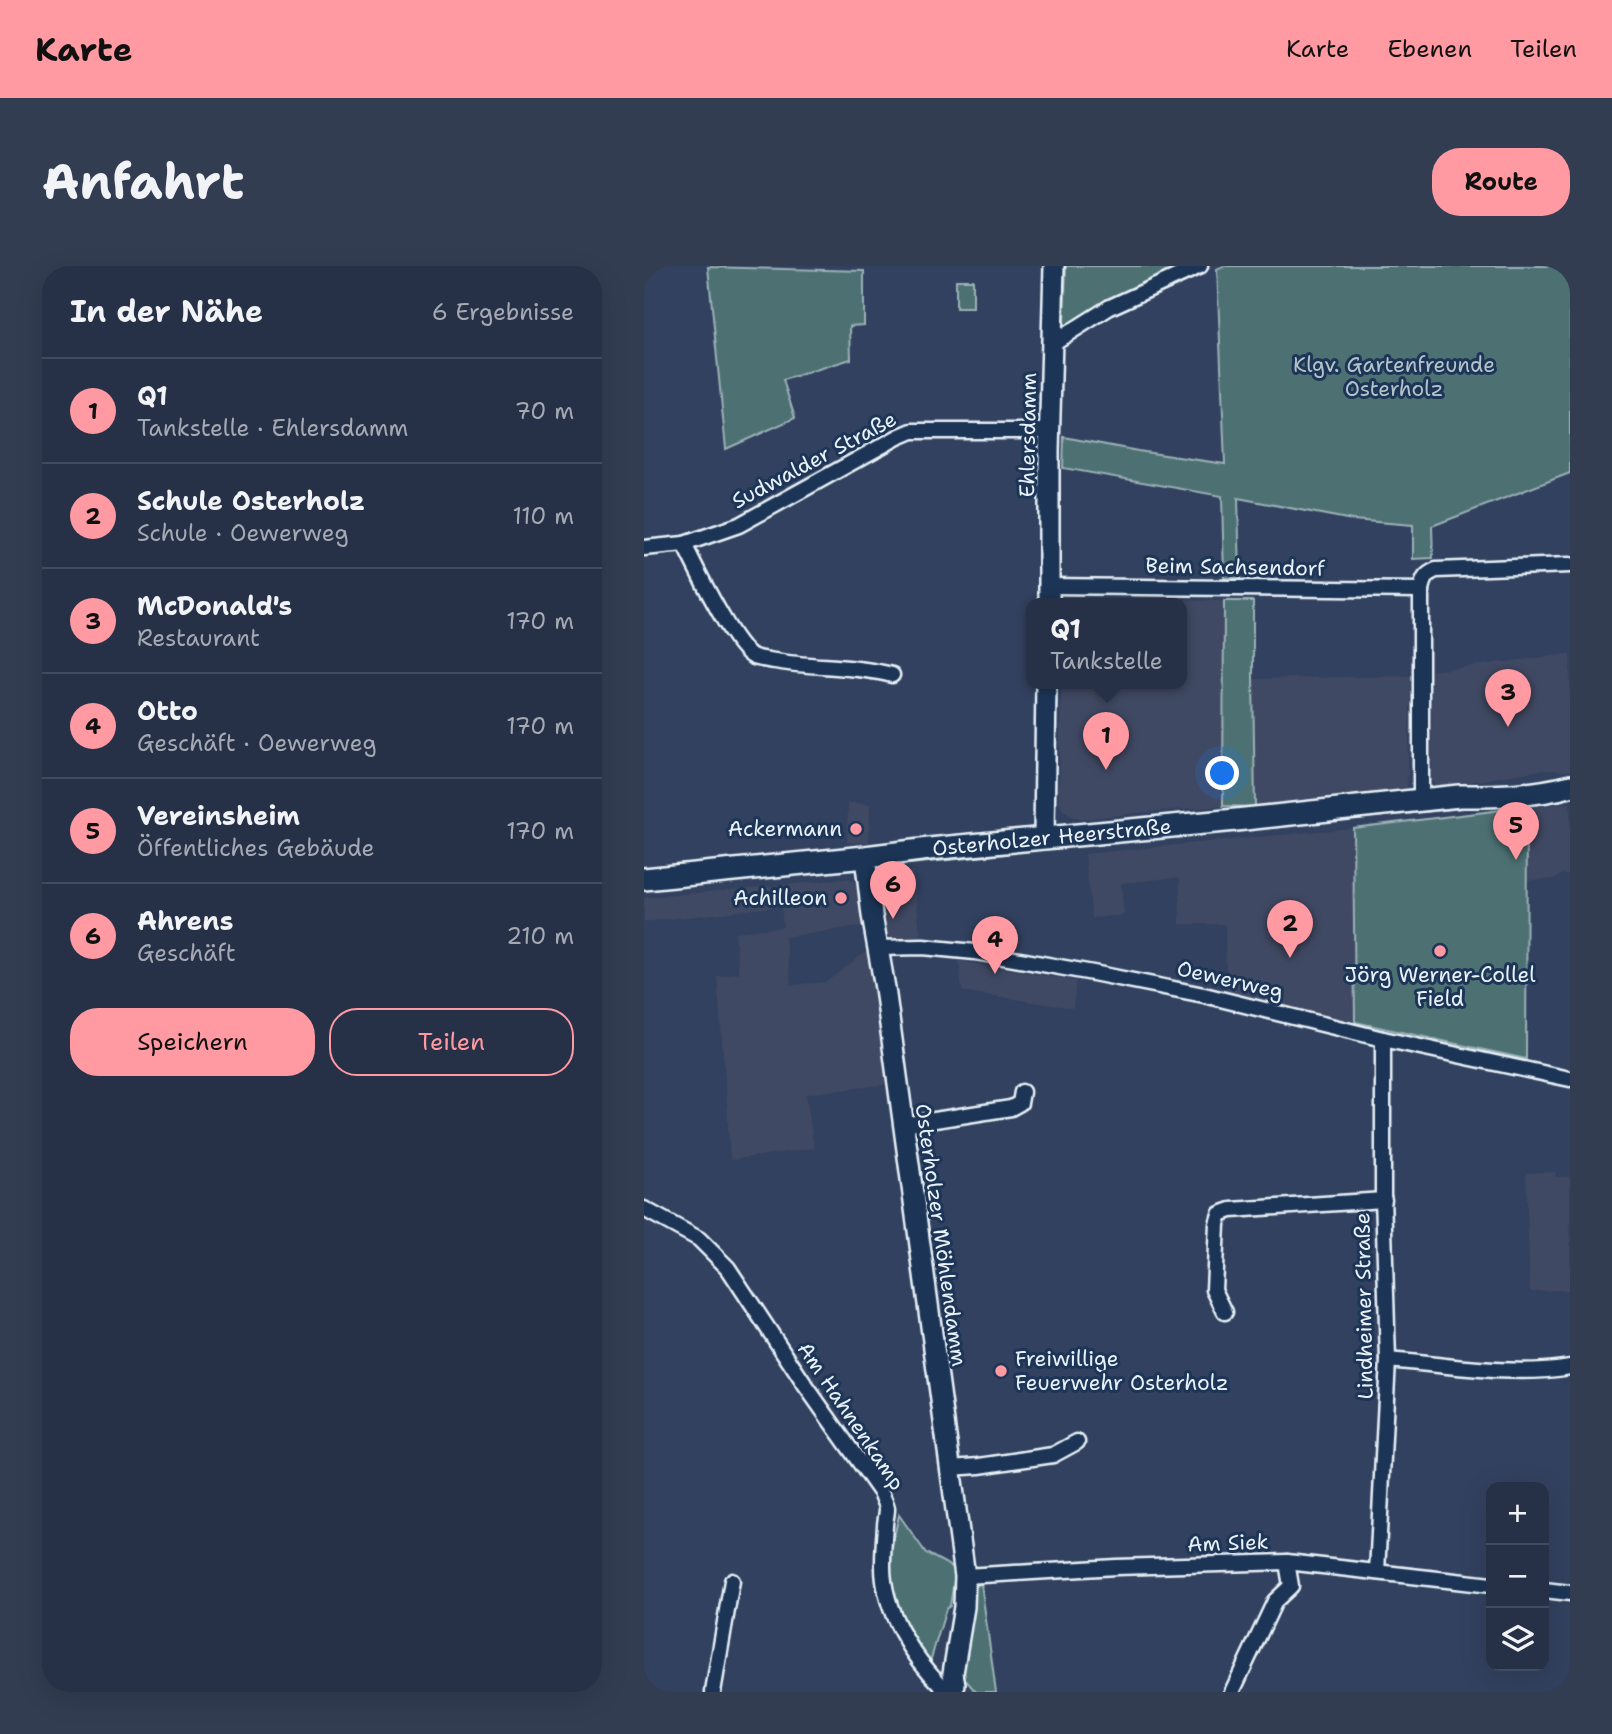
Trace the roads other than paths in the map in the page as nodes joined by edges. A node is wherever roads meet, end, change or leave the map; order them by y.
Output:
1 (1054, 266) edge
2 (1200, 266) edge
3 (1053, 342) junction
4 (1049, 431) junction
5 (684, 544) junction
6 (644, 548) edge
7 (1570, 565) edge
8 (1423, 584) junction
9 (1049, 595) edge
10 (892, 675) dead end
11 (1046, 689) edge
12 (1570, 780) edge
13 (1570, 786) edge
14 (1459, 796) junction
15 (1421, 800) junction
16 (1044, 837) junction
17 (865, 857) junction
18 (644, 879) edge
19 (877, 948) junction
20 (1383, 1040) junction
21 (1570, 1079) edge
22 (1022, 1092) dead end
23 (903, 1125) junction
24 (1384, 1200) junction
25 (644, 1209) edge
26 (1224, 1312) dead end
27 (1388, 1360) junction
28 (1570, 1367) edge
29 (1077, 1442) dead end
30 (950, 1468) junction
31 (1287, 1562) junction
32 (1377, 1572) junction
33 (965, 1576) junction
34 (732, 1581) dead end
35 (1486, 1584) edge
36 (1549, 1591) edge
37 (1570, 1593) edge
38 (949, 1690) edge
39 (713, 1692) edge
40 (1232, 1692) edge

1 - 3 main road, Ehlersdamm
2 - 3 street
3 - 4 main road, Ehlersdamm
4 - 5 street, Sudwalder Straße
4 - 9 main road, Ehlersdamm
5 - 6 street, Sudwalder Straße
5 - 10 street
7 - 8 street, Beim Sachsendorf
8 - 9 street, Beim Sachsendorf
8 - 15 street
11 - 16 main road
12 - 14 main road, Osterholzer Heerstraße
13 - 14 main road, Osterholzer Heerstraße
14 - 15 main road, Osterholzer Heerstraße
15 - 16 main road, Osterholzer Heerstraße
16 - 17 main road, Osterholzer Heerstraße
17 - 18 main road, Osterholzer Heerstraße
17 - 19 main road, Osterholzer Möhlendamm
19 - 20 street, Oewerweg
19 - 23 main road, Osterholzer Möhlendamm
20 - 21 street, Oewerweg
20 - 24 street, Lindheimer Straße
22 - 23 street
23 - 30 main road, Osterholzer Möhlendamm
24 - 26 street
24 - 27 street, Lindheimer Straße
25 - 38 street, Am Hahnenkamp
27 - 28 street
27 - 32 street, Lindheimer Straße
29 - 30 street
30 - 33 main road, Osterholzer Möhlendamm
31 - 32 street, Am Siek
31 - 33 street, Am Siek
31 - 40 street
32 - 35 street, Am Siek
33 - 38 main road, Osterholzer Möhlendamm
34 - 39 street
36 - 37 street

